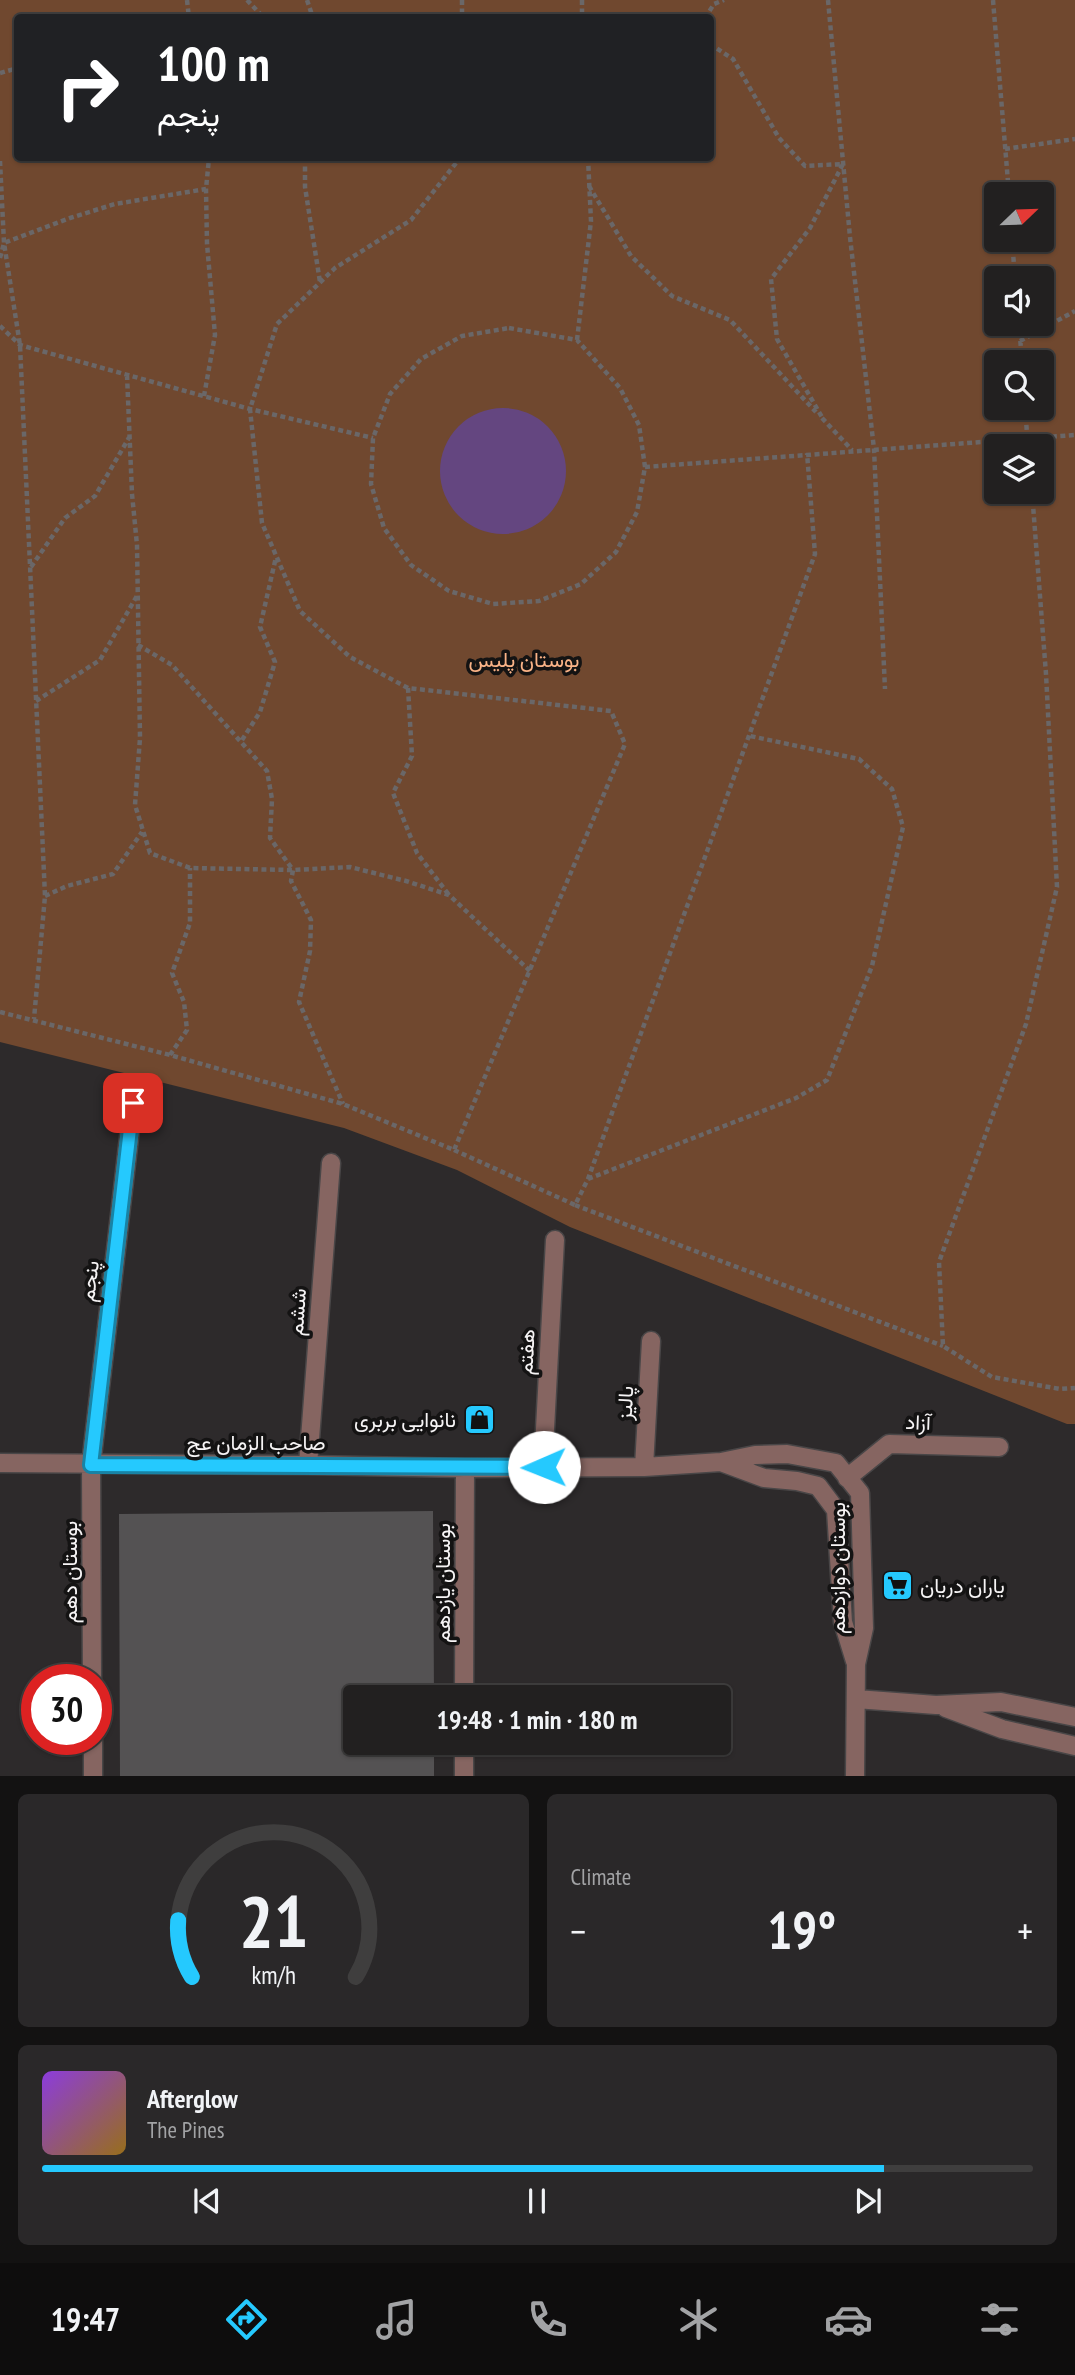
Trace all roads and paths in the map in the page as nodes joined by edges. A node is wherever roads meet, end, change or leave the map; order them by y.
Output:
1 (247, 0) edge
2 (724, 0) edge
3 (828, 0) edge
4 (993, 0) edge
5 (260, 14) edge
6 (708, 14) edge
7 (714, 47) edge
8 (1075, 139) edge
9 (1005, 149) junction
10 (0, 161) edge
11 (209, 161) edge
12 (305, 161) edge
13 (458, 161) edge
14 (588, 161) edge
15 (843, 164) junction
16 (1008, 182) edge
17 (589, 186) junction
18 (206, 189) junction
19 (4, 243) junction
20 (0, 258) edge
21 (320, 282) junction
22 (1075, 312) edge
23 (0, 326) edge
24 (1020, 336) edge
25 (577, 340) junction
26 (1020, 341) junction
27 (20, 345) junction
28 (1021, 350) edge
29 (127, 375) junction
30 (204, 396) junction
31 (250, 409) junction
32 (823, 419) junction
33 (1075, 435) edge
34 (131, 436) junction
35 (1054, 436) edge
36 (373, 438) junction
37 (984, 441) edge
38 (874, 449) junction
39 (852, 450) junction
40 (807, 453) junction
41 (645, 467) junction
42 (1033, 504) edge
43 (276, 556) junction
44 (30, 568) junction
45 (138, 593) junction
46 (138, 645) junction
47 (408, 688) junction
48 (885, 689) dead end
49 (36, 701) junction
50 (750, 736) junction
51 (242, 740) junction
52 (143, 831) junction
53 (191, 868) junction
54 (293, 870) junction
55 (449, 895) junction
56 (45, 896) junction
57 (530, 971) junction
58 (0, 1012) edge
59 (34, 1019) junction
60 (170, 1055) junction
61 (133, 1103) dead end
62 (343, 1104) junction
63 (454, 1150) junction
64 (331, 1163) dead end
65 (588, 1179) junction
66 (575, 1205) junction
67 (555, 1240) dead end
68 (651, 1341) dead end
69 (943, 1346) junction
70 (1075, 1388) edge
71 (999, 1447) dead end
72 (721, 1462) junction
73 (0, 1463) edge
74 (91, 1465) junction
75 (308, 1465) junction
76 (544, 1467) junction
77 (644, 1467) junction
78 (465, 1468) junction
79 (848, 1478) junction
80 (92, 1664) edge
81 (856, 1664) junction
82 (464, 1685) edge
83 (856, 1699) junction
84 (936, 1704) junction
85 (1075, 1717) edge
86 (1075, 1746) edge
87 (93, 1755) edge
88 (464, 1755) edge
89 (93, 1776) edge
90 (464, 1776) edge
91 (855, 1776) edge

1 - 5 path
2 - 6 path
3 - 15 path
4 - 9 path
7 - 15 path
8 - 9 path
9 - 16 path
10 - 19 path
11 - 18 path
12 - 21 path
13 - 21 path
14 - 17 path
15 - 32 path
15 - 38 path
17 - 25 path
17 - 32 path
18 - 19 path
18 - 30 path
19 - 20 path
19 - 27 path
21 - 31 path
22 - 26 path
23 - 27 path
24 - 26 path
25 - 36 path
25 - 41 path
26 - 28 path
27 - 29 path
27 - 44 path
29 - 30 path
29 - 34 path
30 - 31 path
31 - 36 path
31 - 43 path
32 - 39 path
33 - 35 path
34 - 44 path
34 - 45 path
36 - 41 path
37 - 38 path
38 - 39 path
38 - 48 path
39 - 40 path
40 - 41 path
40 - 50 path
42 - 69 path
43 - 47 path
43 - 51 path
44 - 49 path
45 - 46 path
45 - 49 path
46 - 51 path
46 - 52 path
47 - 55 path
47 - 57 path
49 - 56 path
50 - 65 path
50 - 65 path
51 - 54 path
52 - 53 path
52 - 56 path
53 - 54 path
53 - 60 path
54 - 55 path
54 - 62 path
55 - 57 path
56 - 59 path
57 - 63 path
58 - 59 path
59 - 60 path
60 - 62 path
61 - 74 street, پنجم
62 - 63 path
63 - 66 path
64 - 75 street, ششم
65 - 66 path
66 - 69 path
67 - 76 street, هفتم
68 - 77 street, پالیز
69 - 70 path
71 - 79 street, آزاد
72 - 77 street, صاحب الزمان عج
72 - 79 street, بوستان دوازدهم
72 - 81 street, بوستان دوازدهم
73 - 74 street, صاحب الزمان عج
74 - 75 street, صاحب الزمان عج
74 - 80 street, بوستان دهم
75 - 78 street, صاحب الزمان عج
76 - 77 street, صاحب الزمان عج
76 - 78 street, صاحب الزمان عج
78 - 82 street, بوستان یازدهم
79 - 81 street, بوستان دوازدهم
81 - 83 street, بوستان دوازدهم
83 - 84 street
83 - 91 street, بوستان دوازدهم
84 - 85 street
84 - 86 street
87 - 89 street
88 - 90 street

